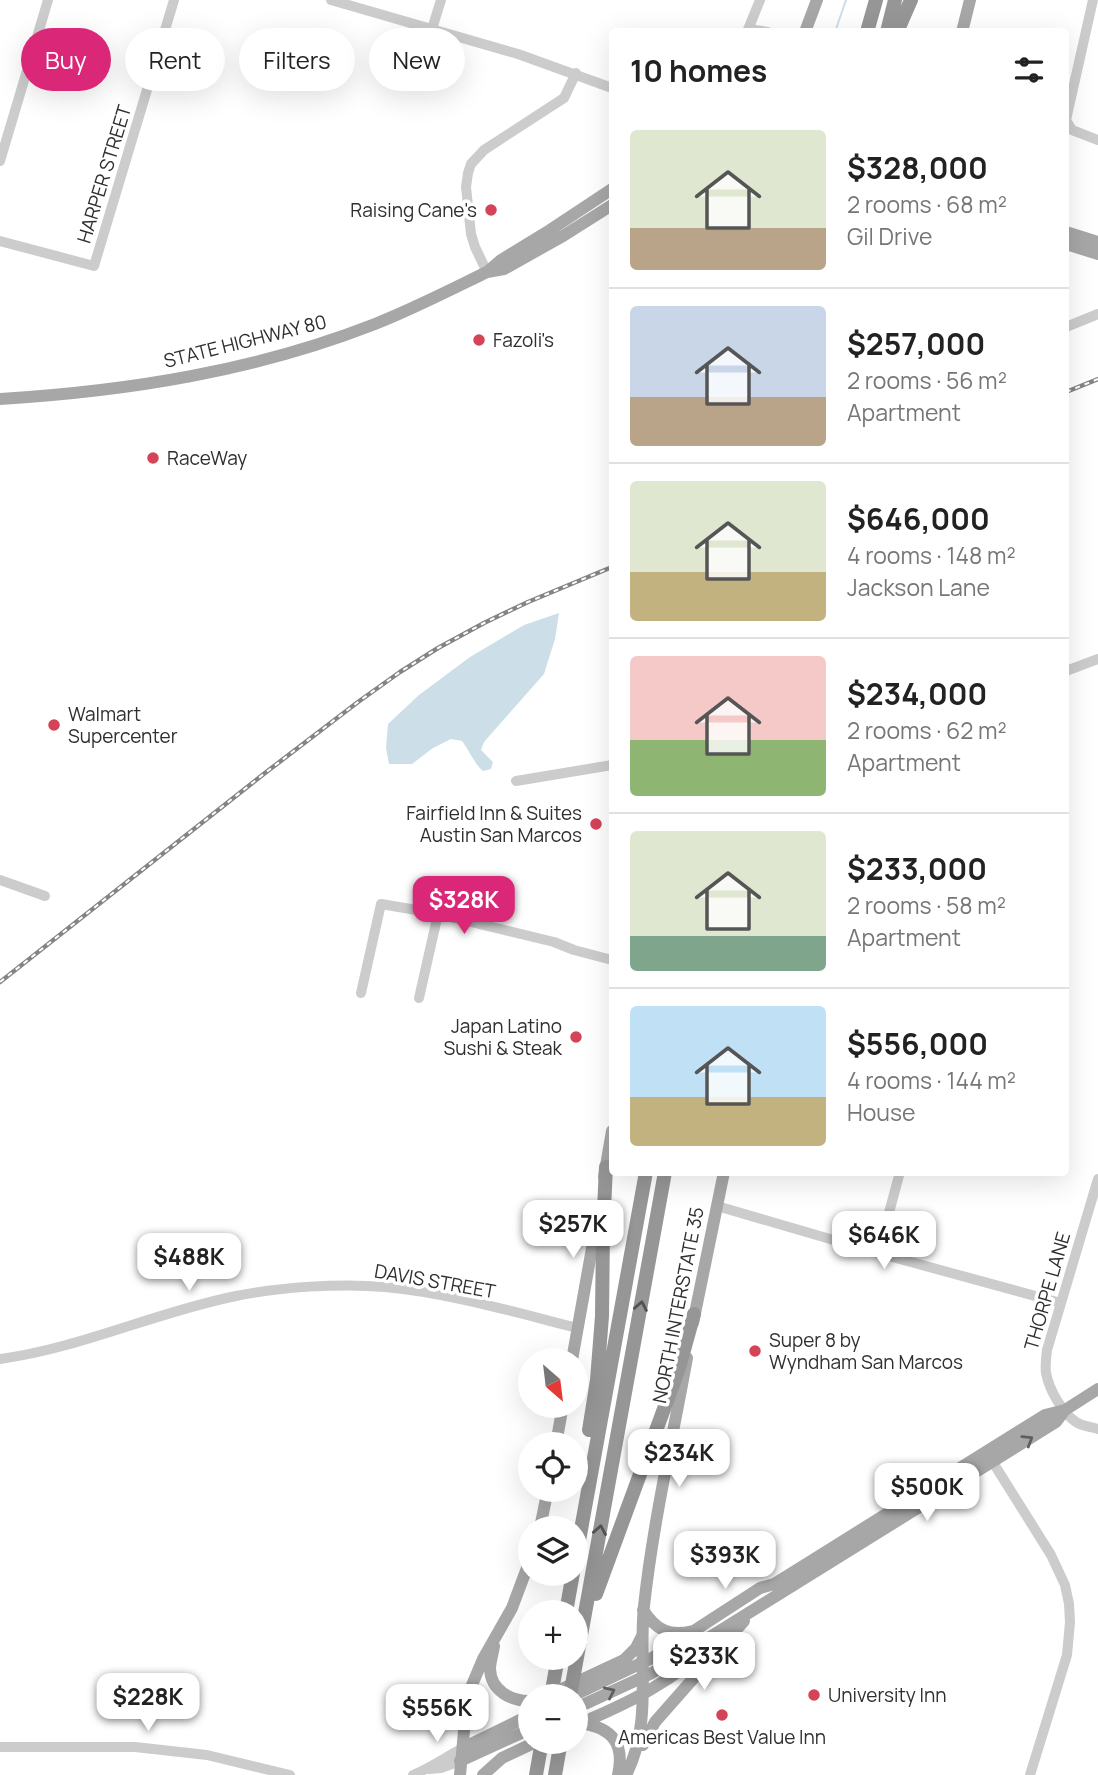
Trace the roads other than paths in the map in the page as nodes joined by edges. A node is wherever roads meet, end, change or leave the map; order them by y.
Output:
1 (48, 0) edge
2 (174, 0) edge
3 (331, 0) edge
4 (441, 0) edge
5 (760, 0) edge
6 (817, 0) edge
7 (876, 0) edge
8 (895, 0) edge
9 (911, 0) edge
10 (970, 0) edge
11 (1093, 0) edge
12 (429, 28) edge
13 (432, 28) edge
14 (749, 28) edge
15 (806, 28) edge
16 (868, 28) edge
17 (888, 28) edge
18 (899, 28) edge
19 (963, 28) edge
20 (465, 38) edge
21 (576, 74) junction
22 (609, 87) edge
23 (1069, 107) edge
24 (1069, 125) edge
25 (1098, 139) edge
26 (0, 161) edge
27 (609, 191) edge
28 (609, 200) edge
29 (609, 207) edge
30 (1069, 233) edge
31 (563, 236) junction
32 (1069, 239) edge
33 (0, 241) edge
34 (1098, 243) edge
35 (1069, 245) edge
36 (1098, 254) edge
37 (487, 272) junction
38 (1098, 314) edge
39 (1069, 326) edge
40 (0, 400) edge
41 (1098, 659) edge
42 (1069, 670) edge
43 (609, 766) edge
44 (516, 781) dead end
45 (0, 880) edge
46 (45, 896) dead end
47 (438, 914) junction
48 (609, 959) edge
49 (360, 993) dead end
50 (419, 998) dead end
51 (609, 1149) edge
52 (606, 1167) junction
53 (645, 1176) edge
54 (664, 1176) edge
55 (723, 1176) edge
56 (899, 1176) edge
57 (1098, 1179) edge
58 (717, 1206) junction
59 (878, 1253) junction
60 (1061, 1303) junction
61 (694, 1314) junction
62 (577, 1328) junction
63 (574, 1348) edge
64 (0, 1359) edge
65 (1098, 1389) edge
66 (1065, 1410) junction
67 (1098, 1429) edge
68 (989, 1457) junction
69 (963, 1466) junction
70 (923, 1506) junction
71 (577, 1516) edge
72 (583, 1516) edge
73 (774, 1584) junction
74 (521, 1586) edge
75 (587, 1600) edge
76 (761, 1605) junction
77 (643, 1610) junction
78 (588, 1617) edge
79 (728, 1626) junction
80 (693, 1631) junction
81 (643, 1634) junction
82 (496, 1636) junction
83 (643, 1662) junction
84 (644, 1677) junction
85 (574, 1684) edge
86 (588, 1688) edge
87 (644, 1694) junction
88 (518, 1701) edge
89 (588, 1703) edge
90 (588, 1719) edge
91 (518, 1722) edge
92 (588, 1725) edge
93 (518, 1734) edge
94 (0, 1747) edge
95 (518, 1753) edge
96 (539, 1754) edge
97 (559, 1754) edge
98 (461, 1755) junction
99 (634, 1759) junction
100 (290, 1775) edge
101 (413, 1775) edge
102 (460, 1775) edge
103 (483, 1775) edge
104 (536, 1775) edge
105 (555, 1775) edge
106 (618, 1775) edge
107 (626, 1775) edge
108 (1030, 1775) edge

1 - 26 street
2 - 33 street, HARPER STREET
3 - 12 street
4 - 13 street
5 - 14 street
6 - 15 main road
7 - 16 highway
8 - 17 highway
9 - 18 highway
10 - 19 main road
11 - 23 street
20 - 21 street
21 - 22 street
21 - 37 street
24 - 25 street
27 - 37 main road, STATE HIGHWAY 80
28 - 31 main road
29 - 31 main road, STATE HIGHWAY 80
30 - 34 main road
31 - 37 main road, STATE HIGHWAY 80
32 - 34 main road
35 - 36 main road
37 - 40 main road, STATE HIGHWAY 80
38 - 39 street
41 - 42 street
43 - 44 street
45 - 46 street
47 - 48 street
47 - 49 street
47 - 50 street
51 - 52 main road
52 - 62 main road
52 - 71 highway
53 - 72 highway
75 -> 54 highway
55 - 58 main road, NORTH INTERSTATE 35
56 - 59 street
57 - 60 street, THORPE LANE
58 - 59 street
58 - 61 main road, NORTH INTERSTATE 35
59 - 60 street
60 - 66 street, THORPE LANE
61 - 77 main road, NORTH INTERSTATE 35
61 - 78 highway
62 - 63 main road
62 - 64 street, DAVIS STREET
65 - 66 main road
66 - 67 street
66 - 68 main road
68 - 69 main road
68 - 70 main road
68 - 108 street
69 - 70 main road
69 - 73 main road
70 - 76 main road
73 - 79 main road
73 - 80 main road
74 - 82 main road
76 - 79 main road
76 - 99 main road
77 - 80 main road
77 - 81 main road, NORTH INTERSTATE 35
79 - 84 main road
79 - 87 main road
80 - 83 main road
81 - 83 main road, NORTH INTERSTATE 35
81 - 85 main road
82 - 88 main road
82 - 98 main road
83 - 84 main road, NORTH INTERSTATE 35
83 - 86 main road
84 - 87 main road, NORTH INTERSTATE 35
89 -> 84 main road
87 - 90 main road
87 - 99 main road, NORTH INTERSTATE 35
91 - 98 main road
92 - 106 main road
93 - 98 main road
94 - 100 street
95 - 103 main road
96 - 104 highway
97 - 105 highway
98 - 101 street
98 - 102 main road
99 - 107 main road, NORTH INTERSTATE 35

